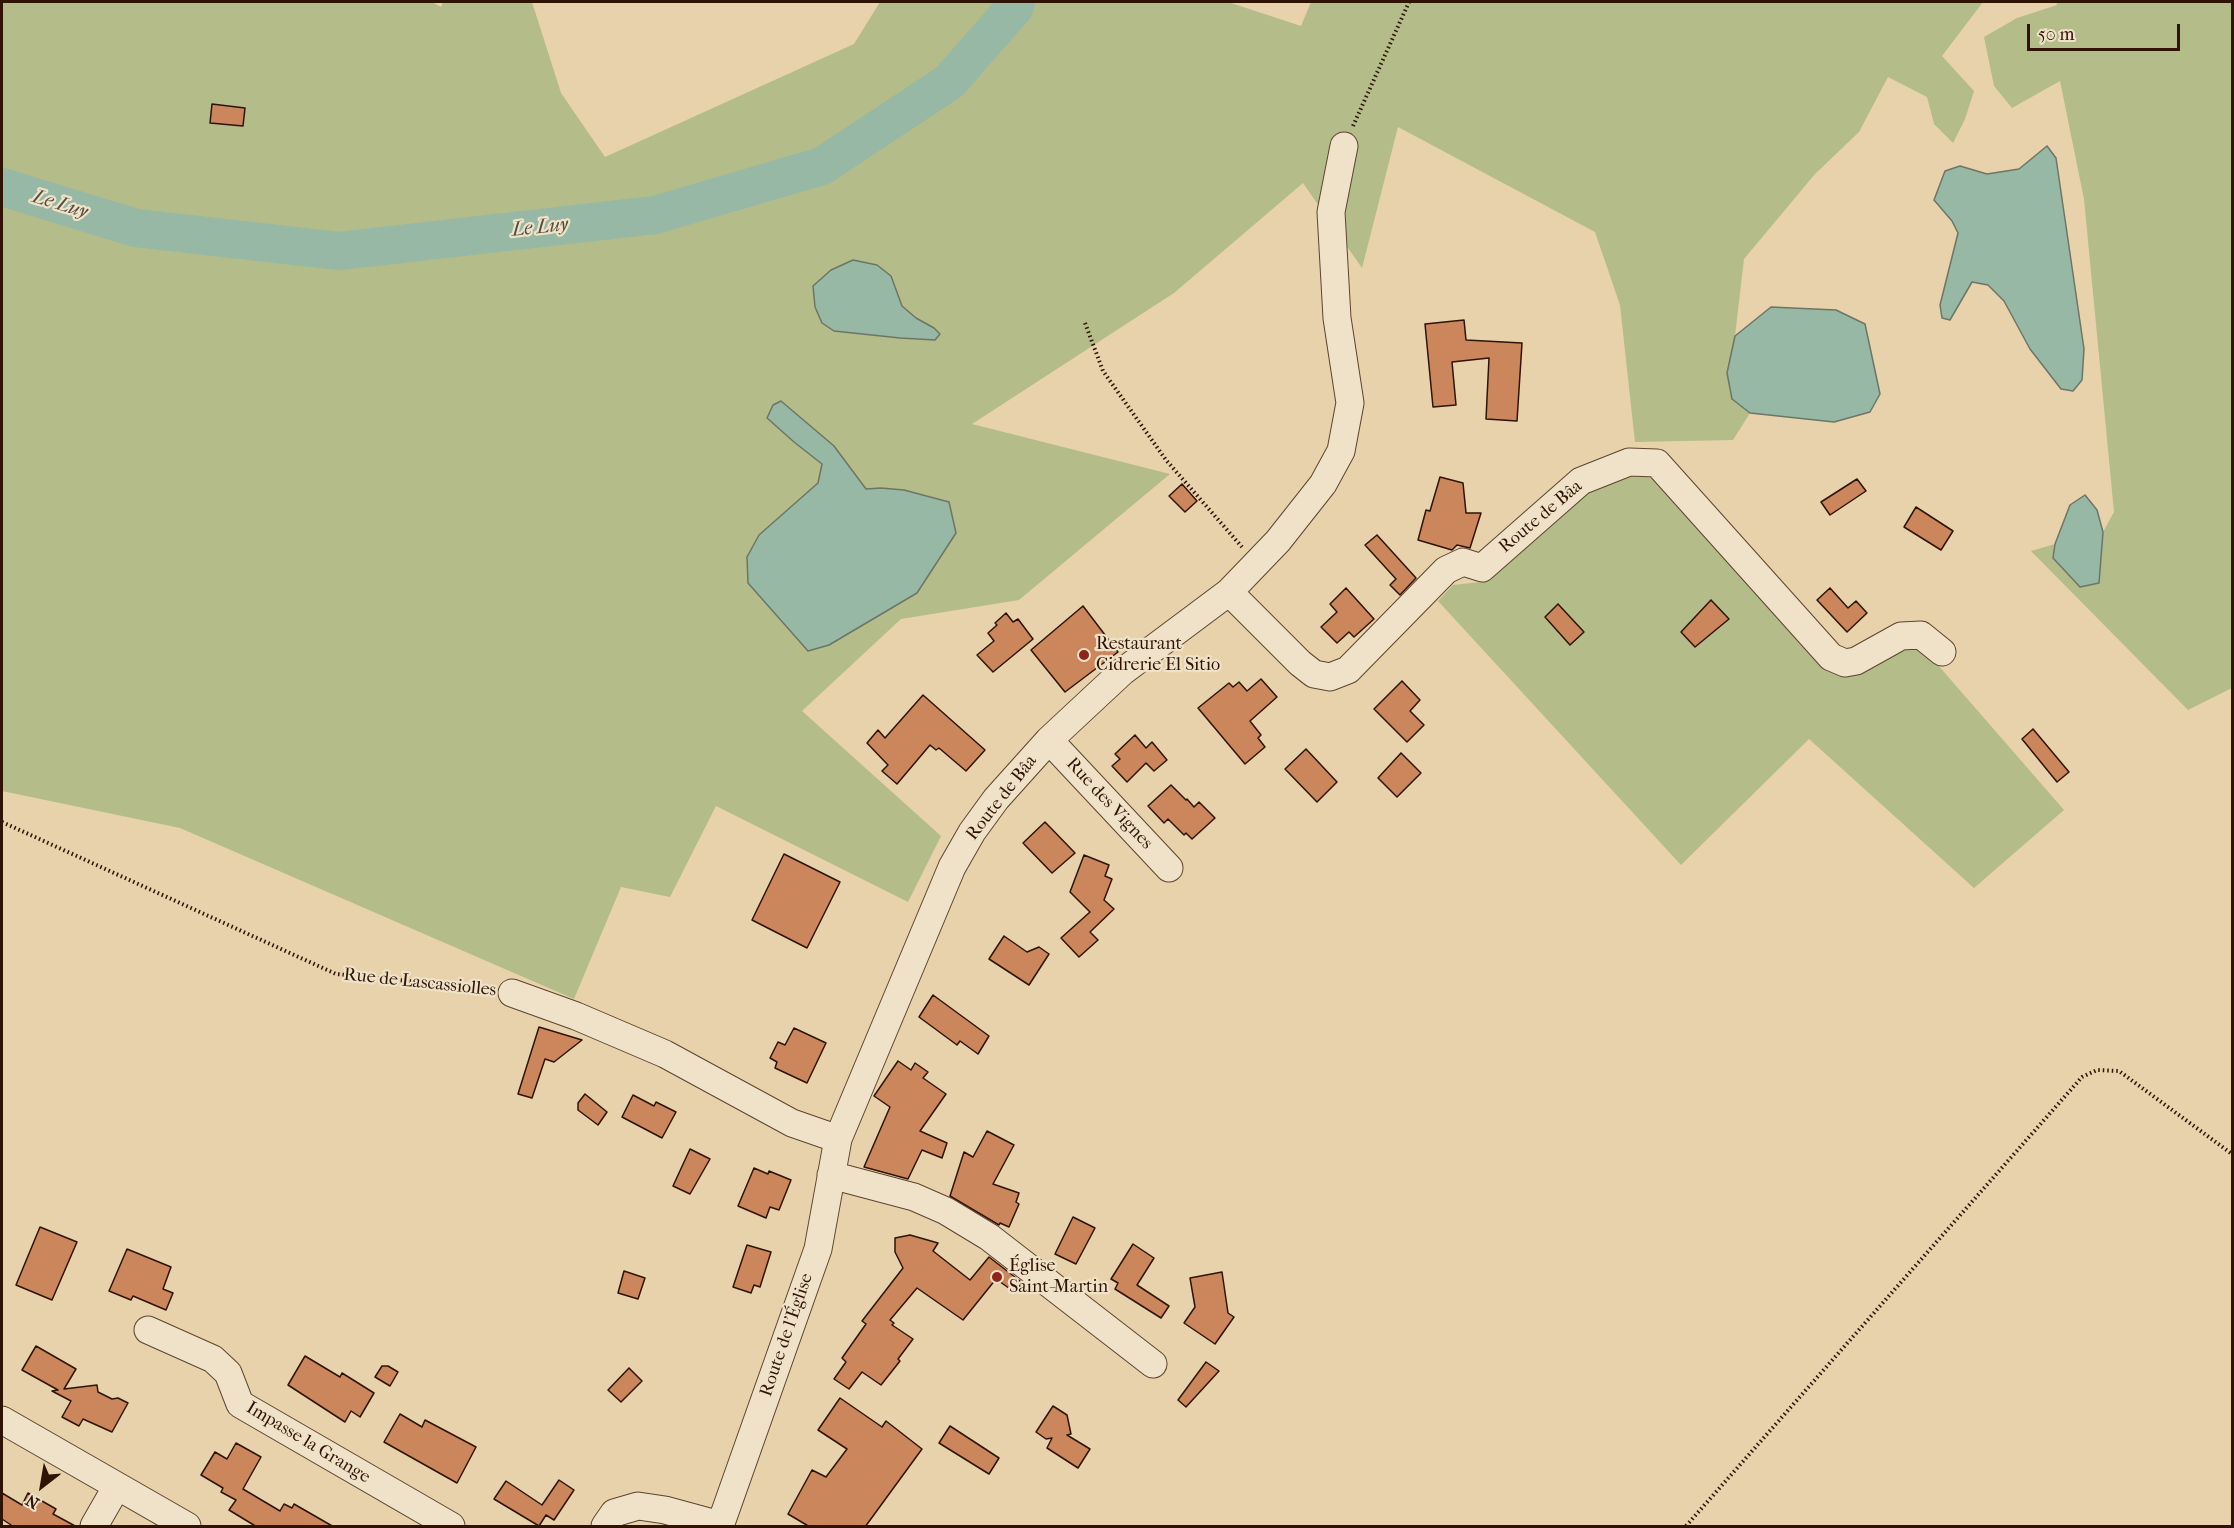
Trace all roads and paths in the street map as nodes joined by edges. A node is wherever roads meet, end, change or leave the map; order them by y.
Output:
1 (1409, 2) edge
2 (1344, 146) joint
3 (1085, 323) dead end
4 (1257, 563) junction
5 (1229, 592) junction
6 (1942, 652) dead end
7 (1049, 740) junction
8 (2, 822) edge
9 (1169, 868) dead end
10 (512, 993) joint
11 (838, 1139) junction
12 (2232, 1154) edge
13 (831, 1175) junction
14 (148, 1330) dead end
15 (1153, 1364) dead end
16 (2, 1420) edge
17 (117, 1486) junction
18 (720, 1526) edge
19 (94, 1527) edge
20 (187, 1527) edge
21 (451, 1527) edge
22 (605, 1527) edge
23 (1686, 1527) edge

1 - 2 path
2 - 4 street, Route de Bâa
3 - 4 path
4 - 5 street, Route de Bâa
5 - 6 street, Route de Bâa
5 - 7 street, Route de Bâa
7 - 9 street, Rue des Vignes
7 - 11 street, Route de Bâa
8 - 10 path, Rue de Lascassiolles
10 - 11 street, Rue de Lascassiolles
11 - 13 street, Route de l'Église
12 - 23 path
13 - 15 street
13 - 18 street, Route de l'Église
14 - 21 street, Impasse la Grange
16 - 17 street
17 - 19 street
17 - 20 street
18 - 22 street

